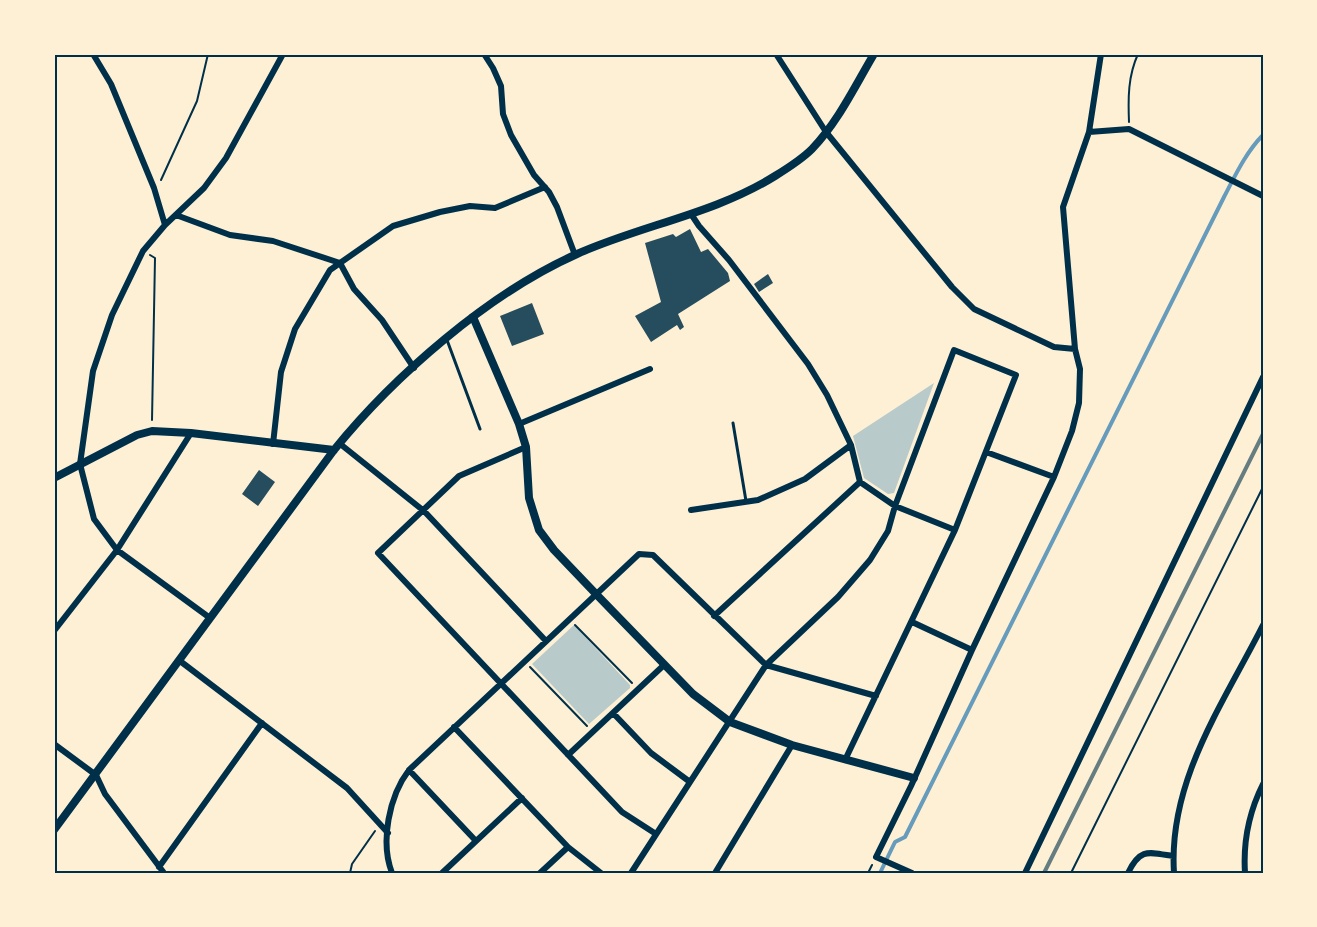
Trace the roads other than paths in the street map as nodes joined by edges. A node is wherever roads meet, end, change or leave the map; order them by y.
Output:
1 (93, 54) edge
2 (284, 54) edge
3 (484, 54) edge
4 (776, 54) edge
5 (874, 54) edge
6 (1101, 54) edge
7 (826, 132) junction
8 (1089, 132) junction
9 (545, 187) junction
10 (1263, 196) edge
11 (176, 214) junction
12 (691, 214) junction
13 (165, 225) junction
14 (575, 255) junction
15 (340, 263) junction
16 (474, 317) junction
17 (447, 339) junction
18 (1075, 349) junction
19 (414, 368) junction
20 (650, 369) dead end
21 (1263, 377) edge
22 (733, 423) dead end
23 (519, 424) junction
24 (480, 429) dead end
25 (191, 433) junction
26 (273, 444) junction
27 (851, 445) junction
28 (337, 446) junction
29 (526, 447) junction
30 (986, 452) junction
31 (80, 464) junction
32 (1054, 477) junction
33 (54, 478) edge
34 (860, 482) junction
35 (747, 502) junction
36 (895, 506) junction
37 (691, 510) dead end
38 (423, 511) junction
39 (955, 530) junction
40 (117, 550) junction
41 (596, 594) junction
42 (714, 616) junction
43 (210, 618) junction
44 (912, 622) junction
45 (1263, 625) edge
46 (54, 631) edge
47 (1261, 634) edge
48 (546, 641) junction
49 (972, 650) junction
50 (180, 661) junction
51 (664, 664) junction
52 (766, 665) junction
53 (500, 683) junction
54 (876, 696) junction
55 (613, 713) junction
56 (730, 722) junction
57 (262, 723) junction
58 (454, 727) junction
59 (54, 744) edge
60 (792, 745) junction
61 (568, 755) junction
62 (845, 760) junction
63 (409, 770) junction
64 (96, 775) junction
65 (914, 778) junction
66 (690, 782) junction
67 (1263, 784) edge
68 (522, 798) junction
69 (54, 830) edge
70 (388, 832) junction
71 (656, 834) junction
72 (476, 841) junction
73 (568, 847) junction
74 (1173, 856) junction
75 (159, 867) junction
76 (164, 873) edge
77 (392, 873) edge
78 (442, 873) edge
79 (540, 873) edge
80 (601, 873) edge
81 (631, 873) edge
82 (716, 873) edge
83 (912, 873) edge
84 (1025, 873) edge
85 (1128, 873) edge
86 (1174, 873) edge
87 (1245, 873) edge

1 - 13 street
2 - 11 street
3 - 9 street
4 - 7 street
5 - 7 main road
6 - 8 street
7 - 12 main road
7 - 18 street
8 - 10 street
8 - 18 street
9 - 14 street
9 - 15 street
11 - 13 street
11 - 15 street
12 - 14 main road
12 - 27 street
13 - 31 street
14 - 16 main road
15 - 19 street
15 - 26 street
16 - 17 main road
16 - 23 street
17 - 19 main road
17 - 24 lane
18 - 32 street
19 - 28 main road
20 - 23 street
21 - 84 street
22 - 35 lane
23 - 29 street
25 - 26 main road
25 - 31 main road
25 - 40 street
26 - 28 main road
27 - 34 street
27 - 35 street
28 - 38 street
28 - 43 main road
29 - 38 street
29 - 41 street
30 - 32 street
30 - 36 street
30 - 39 street
31 - 33 main road
31 - 40 street
32 - 49 street
34 - 36 street
34 - 42 street
35 - 37 street
36 - 39 street
36 - 52 street
38 - 48 street
38 - 53 street
39 - 44 street
40 - 43 street
40 - 46 street
41 - 42 street
41 - 48 street
41 - 51 street
42 - 52 street
43 - 50 main road
44 - 49 street
44 - 54 street
45 - 47 street
47 - 74 street
48 - 53 street
49 - 65 street
50 - 57 street
50 - 64 main road
51 - 55 street
51 - 56 street
52 - 54 street
52 - 56 street
53 - 58 street
53 - 61 street
54 - 62 street
55 - 61 street
55 - 66 street
56 - 60 street
56 - 66 street
57 - 70 street
57 - 75 street
58 - 63 street
58 - 68 street
59 - 64 street
60 - 62 street
60 - 82 street
61 - 71 street
62 - 65 street
63 - 70 street
63 - 72 street
64 - 69 main road
64 - 75 street
65 - 83 street
66 - 71 street
67 - 87 street
68 - 72 street
68 - 73 street
70 - 77 street
71 - 81 street
72 - 78 street
73 - 79 street
73 - 80 street
74 - 85 street
74 - 86 street
75 - 76 street

